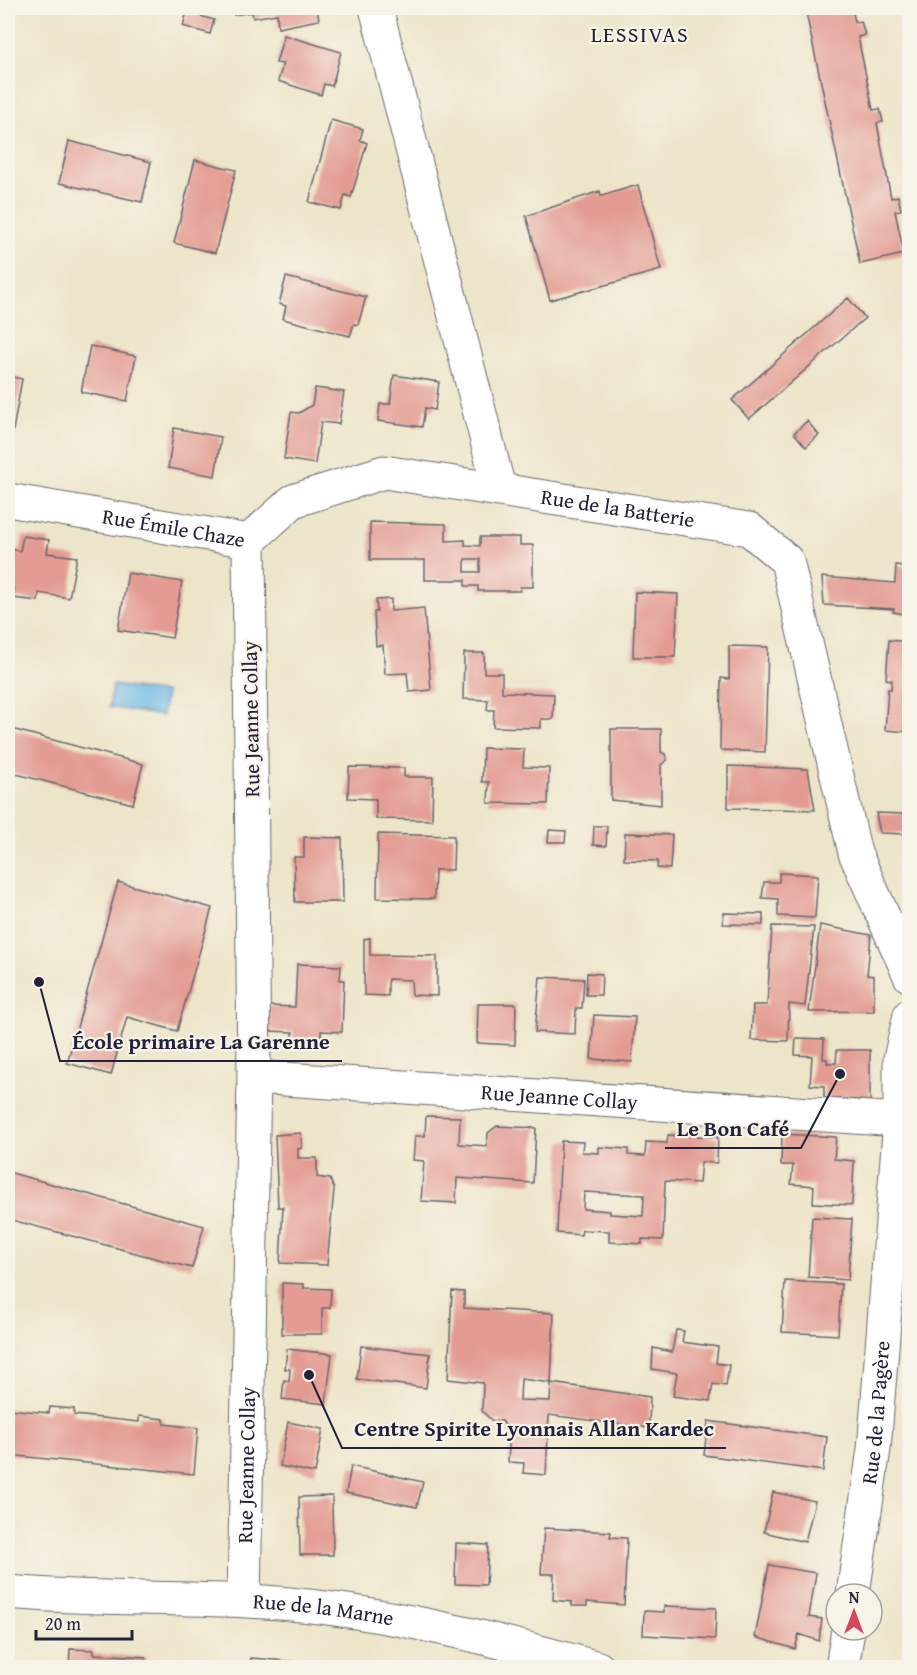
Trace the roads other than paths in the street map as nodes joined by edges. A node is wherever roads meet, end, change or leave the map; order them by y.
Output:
1 (376, 8) edge
2 (499, 488) junction
3 (8, 500) edge
4 (249, 541) junction
5 (909, 976) edge
6 (909, 1015) edge
7 (254, 1077) junction
8 (900, 1120) junction
9 (855, 1582) edge
10 (8, 1592) edge
11 (244, 1600) junction
12 (846, 1642) edge
13 (598, 1668) edge
14 (842, 1668) edge

1 - 2 street
2 - 4 street, Rue Émile Chaze
2 - 5 street, Rue de la Batterie
3 - 4 street, Rue Émile Chaze
4 - 7 street, Rue Jeanne Collay
6 - 8 street, Rue de la Pagère
7 - 8 street, Rue Jeanne Collay
7 - 11 street, Rue Jeanne Collay
8 - 9 street, Rue de la Pagère
10 - 11 street, Rue de la Marne
11 - 13 street, Rue de la Marne
12 - 14 street

